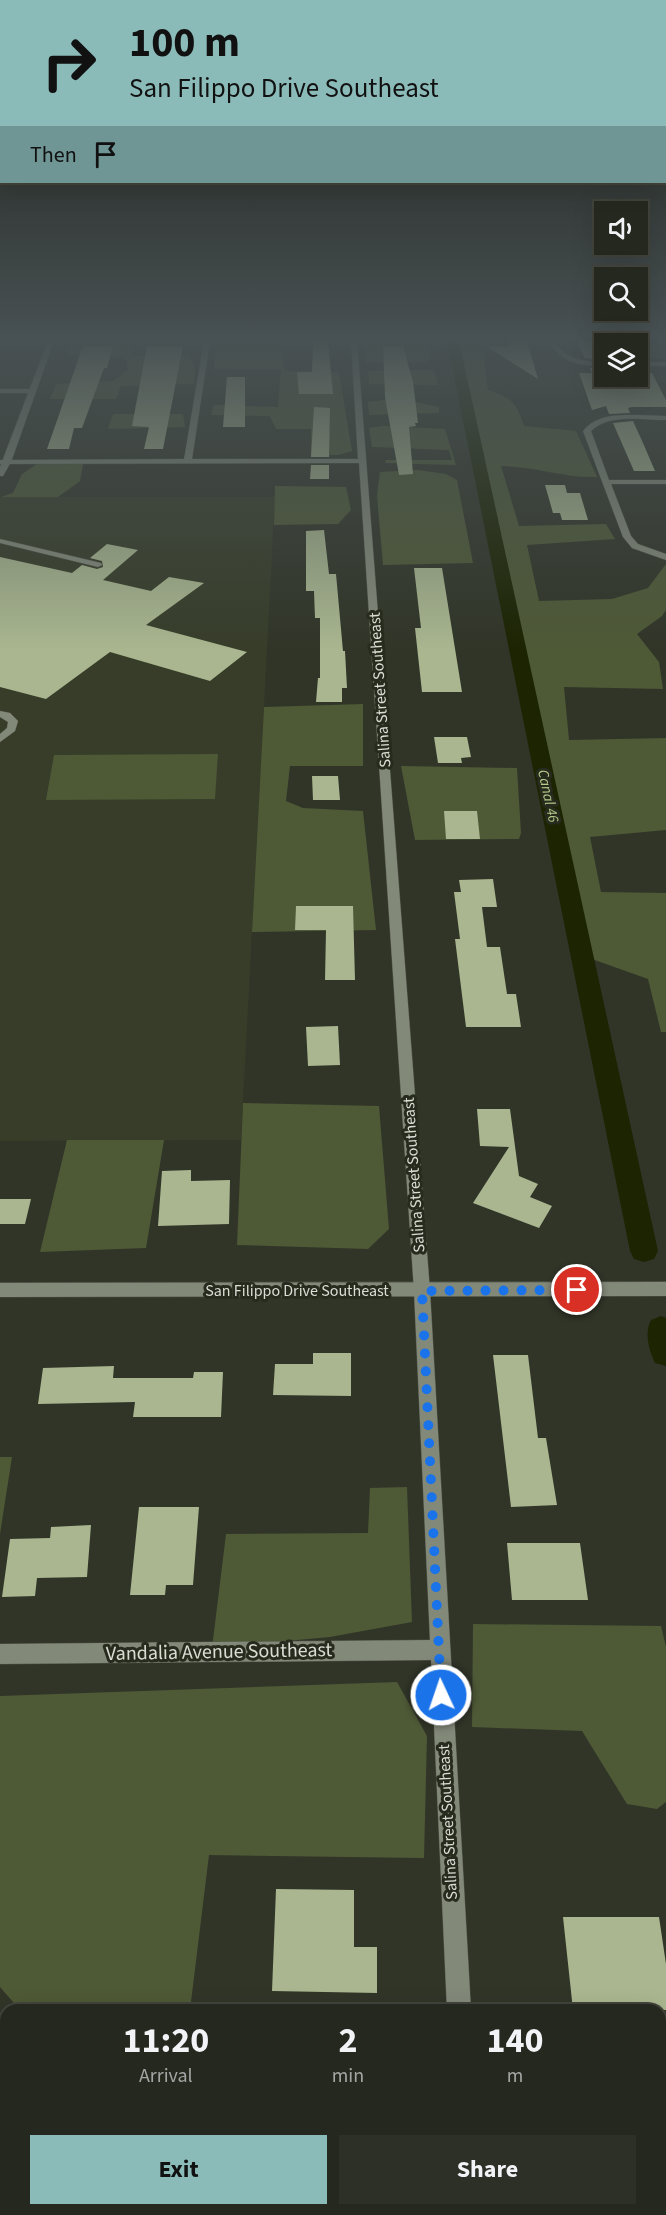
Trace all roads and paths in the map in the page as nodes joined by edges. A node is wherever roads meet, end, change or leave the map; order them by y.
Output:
1 (10, 444) edge
2 (191, 444) edge
3 (363, 444) edge
4 (592, 444) edge
5 (188, 461) junction
6 (364, 461) junction
7 (3, 462) edge
8 (0, 474) edge
9 (605, 482) junction
10 (666, 482) edge
11 (1, 543) edge
12 (666, 557) edge
13 (98, 565) dead end
14 (0, 714) edge
15 (0, 738) edge
16 (666, 1289) edge
17 (0, 1290) edge
18 (422, 1291) junction
19 (439, 1650) junction
20 (0, 1654) edge
21 (459, 2004) edge

1 - 7 street
2 - 5 street
3 - 6 street, Salina Street Southeast
4 - 9 street
5 - 6 street
5 - 7 street
6 - 18 street, Salina Street Southeast
7 - 8 street
9 - 10 street
9 - 12 street
11 - 13 lane
14 - 15 lane
16 - 18 street, San Filippo Drive Southeast
17 - 18 street, San Filippo Drive Southeast
18 - 19 street, Salina Street Southeast
19 - 20 street, Vandalia Avenue Southeast
19 - 21 street, Salina Street Southeast

